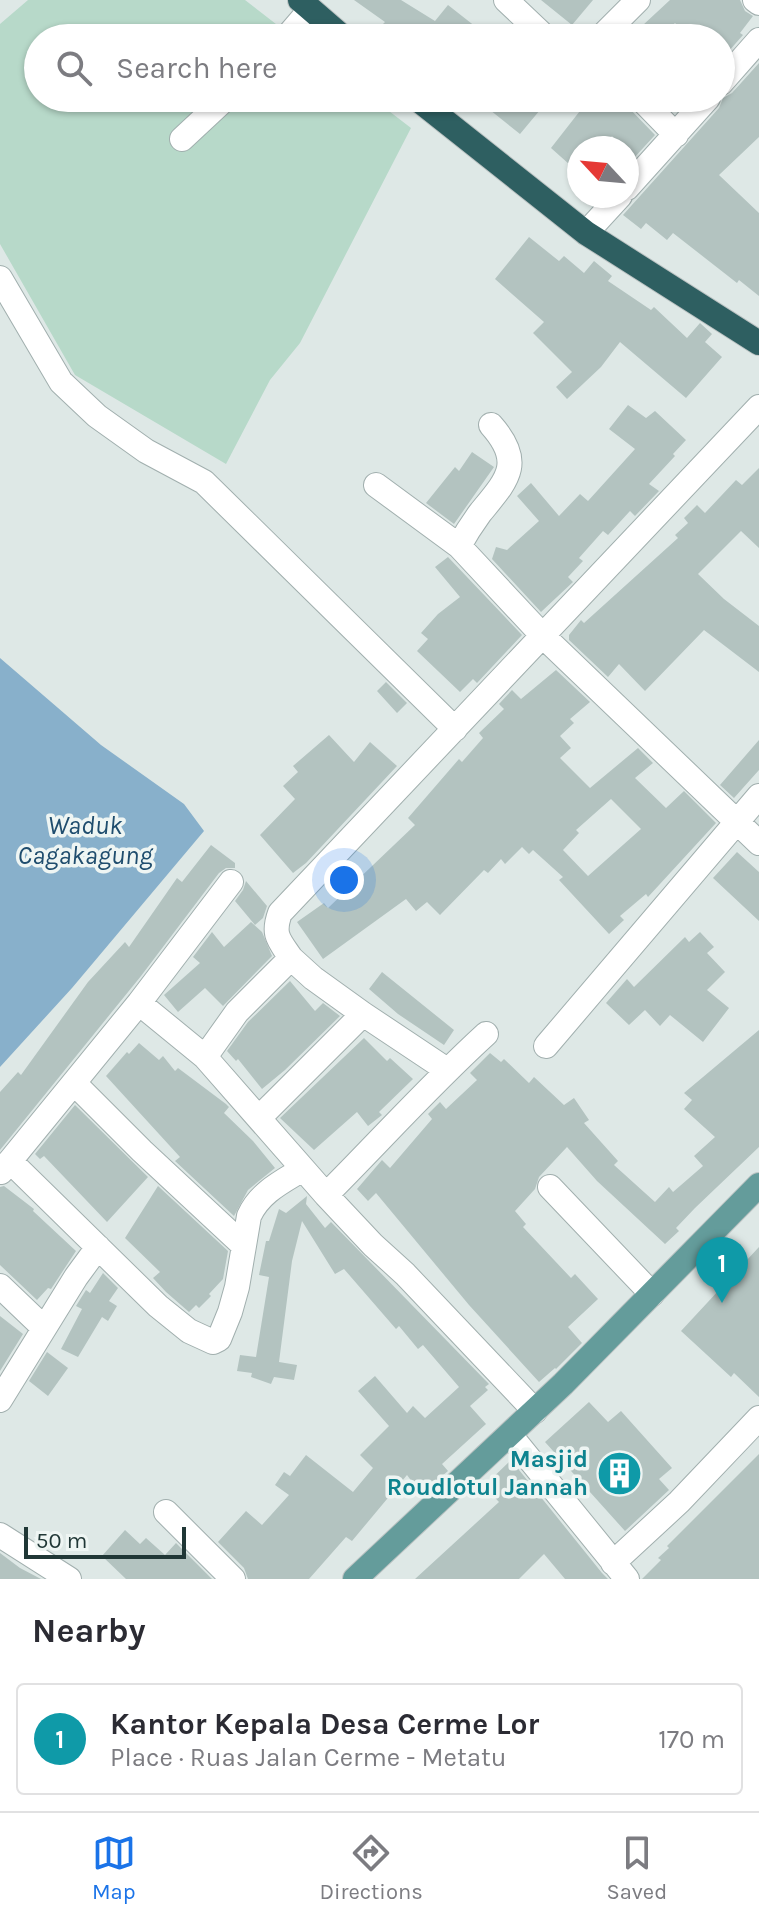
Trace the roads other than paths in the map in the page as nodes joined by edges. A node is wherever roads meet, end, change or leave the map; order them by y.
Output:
1 (506, 0) edge
2 (638, 0) edge
3 (305, 5) edge
4 (294, 24) edge
5 (327, 24) edge
6 (531, 24) edge
7 (614, 24) edge
8 (759, 40) edge
9 (735, 67) edge
10 (211, 112) edge
11 (434, 112) edge
12 (654, 112) edge
13 (696, 112) edge
14 (676, 135) junction
15 (182, 139) dead end
16 (639, 175) edge
17 (609, 208) edge
18 (586, 233) junction
19 (0, 278) edge
20 (759, 343) edge
21 (759, 407) edge
22 (491, 425) dead end
23 (376, 485) dead end
24 (459, 546) junction
25 (544, 637) junction
26 (455, 729) junction
27 (759, 796) edge
28 (735, 822) junction
29 (759, 843) edge
30 (231, 882) dead end
31 (291, 958) junction
32 (139, 1003) junction
33 (363, 1014) junction
34 (486, 1034) dead end
35 (546, 1046) dead end
36 (205, 1057) junction
37 (447, 1070) junction
38 (74, 1083) junction
39 (259, 1118) junction
40 (5, 1167) edge
41 (303, 1169) junction
42 (759, 1185) edge
43 (550, 1187) dead end
44 (326, 1195) junction
45 (243, 1245) junction
46 (98, 1247) junction
47 (0, 1286) edge
48 (652, 1294) junction
49 (44, 1328) junction
50 (0, 1400) edge
51 (535, 1411) junction
52 (759, 1418) edge
53 (510, 1435) junction
54 (166, 1512) dead end
55 (0, 1535) edge
56 (620, 1571) edge
57 (69, 1579) edge
58 (233, 1579) edge
59 (355, 1579) edge

1 - 6 street
2 - 7 street
3 - 4 street
3 - 5 highway
8 - 9 street
10 - 15 street
11 - 18 highway
12 - 14 street
13 - 14 street
14 - 16 street
17 - 18 street
18 - 20 highway
19 - 26 street
21 - 25 street
22 - 24 street
23 - 24 street
24 - 25 street
25 - 26 street
25 - 28 street
26 - 31 street
27 - 28 street
28 - 29 street
28 - 35 street
30 - 32 street
31 - 33 street
31 - 36 street
32 - 36 street
32 - 38 street
33 - 37 street
33 - 39 street
34 - 37 street
36 - 39 street
37 - 44 street
38 - 40 street
38 - 45 street
39 - 41 street
40 - 46 street
41 - 44 street
41 - 45 street
42 - 48 main road
43 - 48 street
44 - 51 street
45 - 46 street
46 - 49 street
47 - 49 street
48 - 51 main road
49 - 50 street
51 - 53 main road
52 - 56 street
53 - 56 street
53 - 59 main road
54 - 58 street
55 - 57 street

